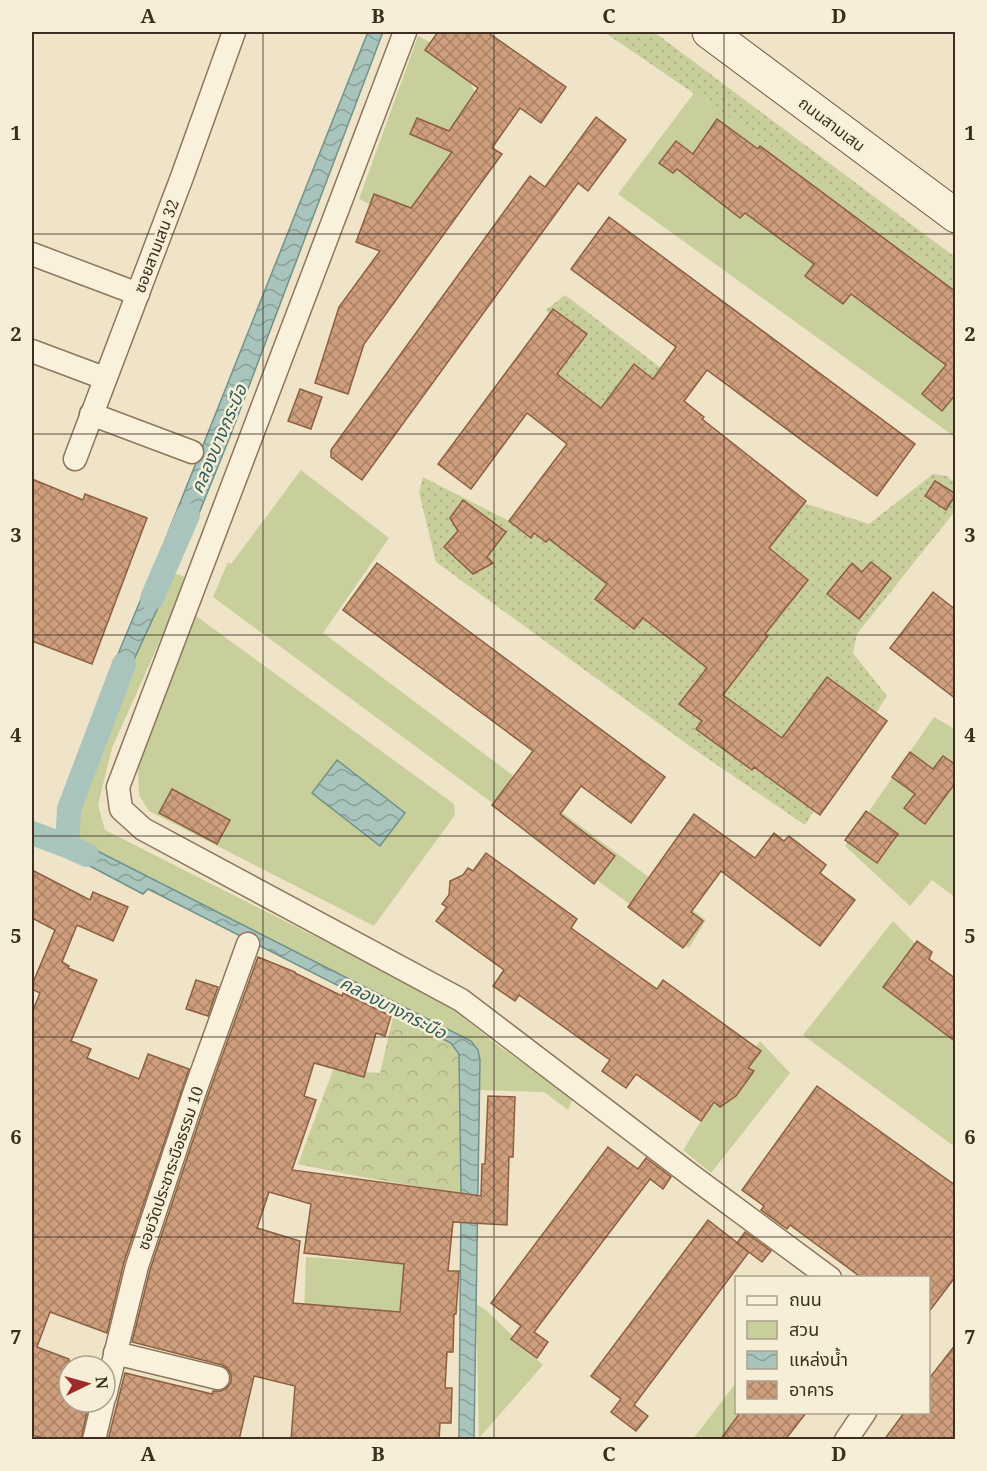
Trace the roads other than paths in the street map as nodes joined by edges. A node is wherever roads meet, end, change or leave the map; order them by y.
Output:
1 (234, 32) edge
2 (405, 32) edge
3 (709, 32) edge
4 (956, 216) edge
5 (32, 254) edge
6 (138, 294) junction
7 (32, 351) edge
8 (104, 378) junction
9 (91, 414) junction
10 (192, 452) dead end
11 (75, 459) dead end
12 (248, 944) dead end
13 (827, 1276) edge
14 (115, 1353) joint
15 (218, 1377) dead end
16 (101, 1414) edge
17 (864, 1414) edge
18 (94, 1440) edge
19 (846, 1440) edge

1 - 6 street, ซอยสามเสน 32
2 - 13 street
3 - 4 main road, ถนนสามเสน
5 - 6 street
6 - 8 street, ซอยสามเสน 32
7 - 8 street
8 - 9 street, ซอยสามเสน 32
9 - 10 street
9 - 11 street, ซอยสามเสน 32
12 - 14 street, ซอยวัดประชาระบือธรรม 10
14 - 15 street
16 - 18 street
17 - 19 street

